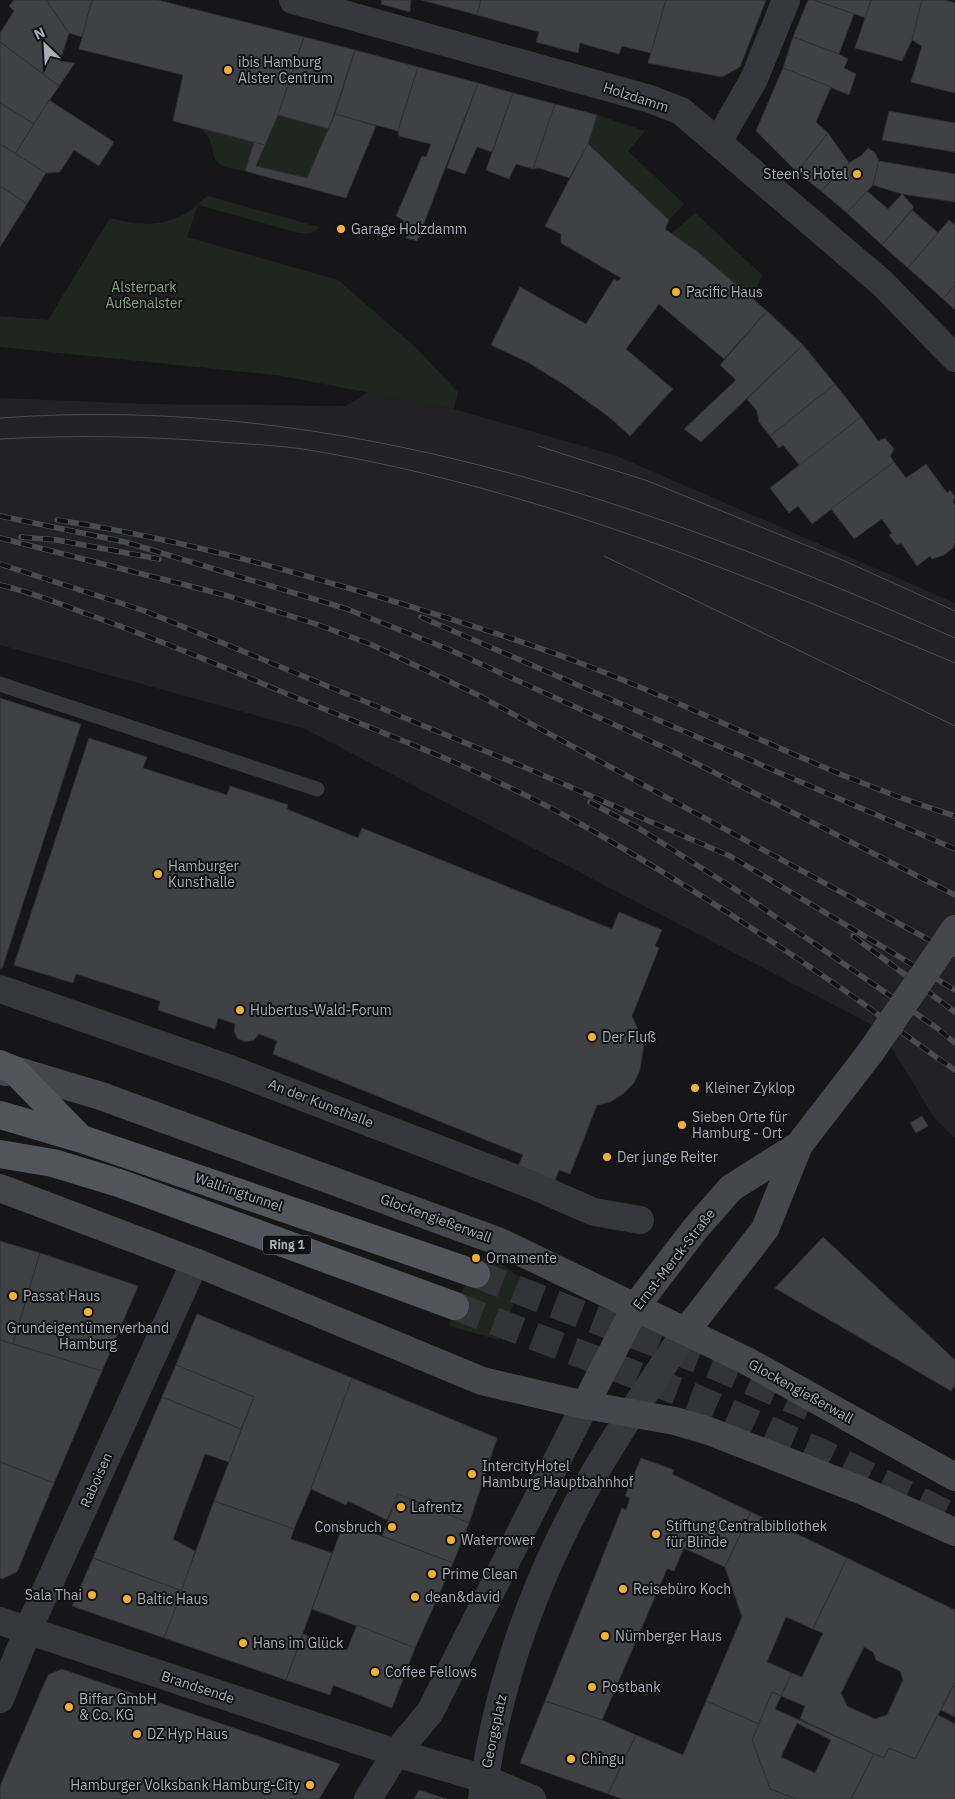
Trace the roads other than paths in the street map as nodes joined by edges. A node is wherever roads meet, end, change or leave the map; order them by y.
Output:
1 (294, 0) edge
2 (786, 0) edge
3 (718, 142) junction
4 (955, 358) edge
5 (0, 684) edge
6 (317, 789) dead end
7 (955, 929) edge
8 (0, 989) edge
9 (5, 1069) edge
10 (0, 1115) edge
11 (82, 1139) junction
12 (799, 1145) junction
13 (0, 1154) edge
14 (0, 1188) edge
15 (640, 1220) dead end
16 (195, 1262) junction
17 (476, 1274) tunnel mouth
18 (456, 1306) tunnel mouth
19 (636, 1306) junction
20 (686, 1330) junction
21 (585, 1405) junction
22 (632, 1412) junction
23 (955, 1477) edge
24 (955, 1532) edge
25 (0, 1621) edge
26 (28, 1630) junction
27 (0, 1699) edge
28 (396, 1753) junction
29 (483, 1789) edge
30 (368, 1799) edge
31 (532, 1799) edge

1 - 3 street, Holzdamm
2 - 3 street
3 - 4 street, Holzdamm
5 - 6 lane
7 - 12 main road, Ernst-Merck-Straße, bridge
8 - 15 street, An der Kunsthalle
9 - 11 main road
9 - 19 main road, Glockengießerwall
10 - 11 main road, Wallringtunnel / Ring 1
11 - 17 main road, Wallringtunnel / Ring 1
12 - 19 main road, Ernst-Merck-Straße
12 - 20 main road, Ernst-Merck-Straße
13 - 18 main road, Ring 1
14 - 16 main road
16 - 21 main road
16 - 26 street, Raboisen
19 - 20 main road, Glockengießerwall
19 - 21 main road, Ernst-Merck-Straße
20 - 22 street, Georgsplatz
20 - 23 main road, Glockengießerwall
21 - 22 main road
21 - 28 street
22 - 24 main road
22 - 29 street, Georgsplatz
25 - 26 street, Brandsende
26 - 27 street, Raboisen
26 - 28 street, Brandsende
28 - 29 street, Georgsplatz
28 - 30 street
29 - 31 street

